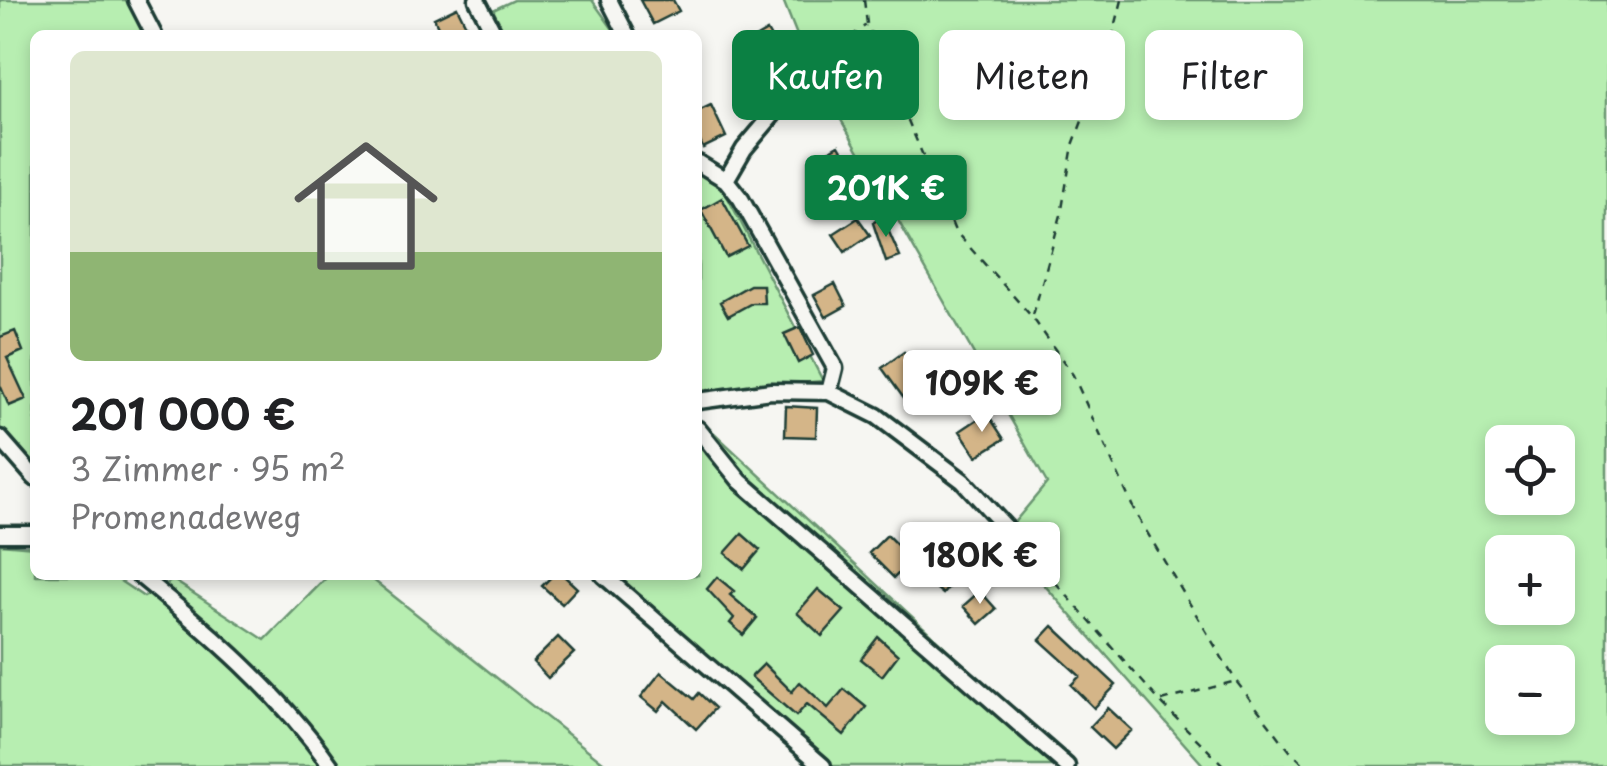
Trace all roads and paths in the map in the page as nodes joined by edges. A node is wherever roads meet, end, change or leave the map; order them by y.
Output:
1 (136, 0) edge
2 (609, 0) edge
3 (864, 0) edge
4 (1122, 0) edge
5 (481, 2) edge
6 (868, 24) junction
7 (151, 30) edge
8 (493, 30) edge
9 (625, 30) edge
10 (860, 30) edge
11 (768, 120) edge
12 (702, 165) edge
13 (726, 180) junction
14 (1033, 318) junction
15 (829, 392) junction
16 (702, 401) edge
17 (702, 434) edge
18 (0, 438) edge
19 (30, 472) edge
20 (0, 534) edge
21 (30, 534) edge
22 (1046, 571) joint
23 (145, 580) edge
24 (609, 580) edge
25 (1236, 682) junction
26 (1160, 701) junction
27 (331, 766) edge
28 (823, 766) edge
29 (1067, 766) edge
30 (1224, 766) edge
31 (1306, 766) edge

1 - 7 street
2 - 9 street
3 - 6 path
4 - 14 path
5 - 8 street
6 - 10 path
6 - 14 path
11 - 13 street
12 - 13 street
13 - 15 street
14 - 25 path
15 - 16 street
15 - 22 street
17 - 29 street
18 - 19 street
20 - 21 street
22 - 26 path
23 - 27 street
24 - 28 street
25 - 26 path
25 - 31 path
26 - 30 path

